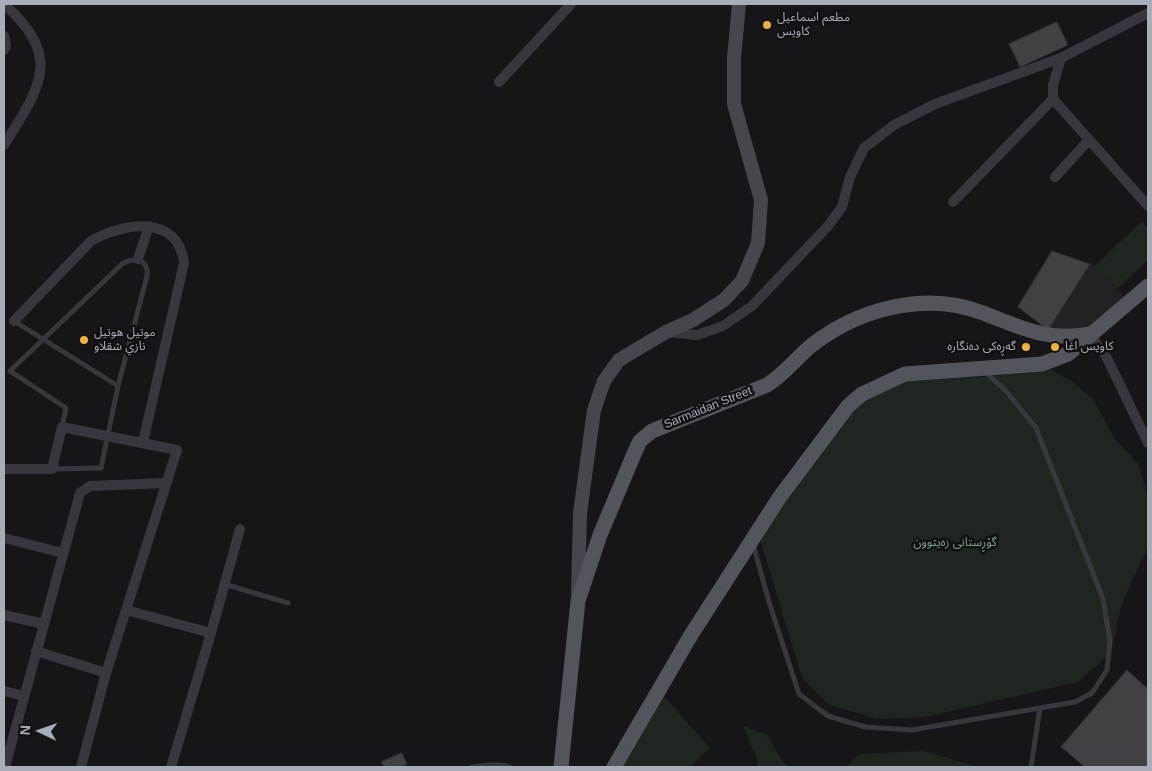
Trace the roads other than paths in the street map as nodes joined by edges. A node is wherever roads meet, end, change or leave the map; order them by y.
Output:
1 (4, 4) edge
2 (571, 4) edge
3 (740, 4) edge
4 (1148, 13) edge
5 (4, 36) edge
6 (4, 50) edge
7 (1061, 58) junction
8 (499, 82) dead end
9 (1053, 100) junction
10 (1088, 141) junction
11 (4, 144) edge
12 (1055, 177) dead end
13 (953, 202) dead end
14 (1148, 206) edge
15 (149, 226) junction
16 (138, 260) junction
17 (1148, 286) edge
18 (14, 321) joint
19 (666, 332) junction
20 (1089, 334) junction
21 (1058, 338) junction
22 (44, 339) junction
23 (1062, 356) junction
24 (981, 368) junction
25 (118, 386) junction
26 (62, 427) junction
27 (108, 437) junction
28 (143, 442) junction
29 (1148, 443) edge
30 (4, 469) edge
31 (52, 469) junction
32 (166, 483) junction
33 (580, 513) junction
34 (240, 529) dead end
35 (600, 535) junction
36 (4, 538) edge
37 (752, 541) junction
38 (63, 553) junction
39 (223, 583) junction
40 (578, 601) junction
41 (288, 604) dead end
42 (126, 610) junction
43 (4, 615) edge
44 (44, 624) junction
45 (211, 633) junction
46 (36, 652) junction
47 (106, 673) junction
48 (4, 691) edge
49 (24, 696) junction
50 (1040, 708) junction
51 (4, 767) edge
52 (81, 767) edge
53 (171, 767) edge
54 (472, 767) edge
55 (510, 767) edge
56 (561, 767) edge
57 (614, 767) edge
58 (1031, 767) edge

1 - 11 street
2 - 8 street
3 - 19 street
4 - 7 street
5 - 6 street
7 - 9 street
7 - 19 street
9 - 10 street
9 - 13 street
10 - 12 street
10 - 14 street
15 - 16 street
15 - 18 street
15 - 28 street
16 - 22 lane
16 - 25 lane
17 - 20 main road
18 - 22 lane
19 - 33 street
20 - 21 main road, Sarmaidan Street
20 - 23 main road
20 - 29 street
21 - 23 main road
21 - 35 main road, Sarmaidan Street
22 - 25 lane
22 - 26 lane
23 - 24 main road
24 - 37 main road
24 - 50 lane
25 - 27 lane
26 - 27 street
26 - 31 street
27 - 28 street
27 - 31 lane
28 - 32 street
30 - 31 street
32 - 38 street
32 - 42 street
33 - 35 street
33 - 40 street
34 - 39 street
35 - 40 main road, Sarmaidan Street
36 - 38 street
37 - 50 lane
37 - 57 main road
38 - 44 street
39 - 41 lane
39 - 45 street
40 - 56 main road, Sarmaidan Street
42 - 45 street
42 - 47 street
43 - 44 street
44 - 46 street
45 - 53 street
46 - 47 street
46 - 49 street
47 - 52 street
48 - 49 street
49 - 51 street
50 - 58 lane
54 - 55 lane

